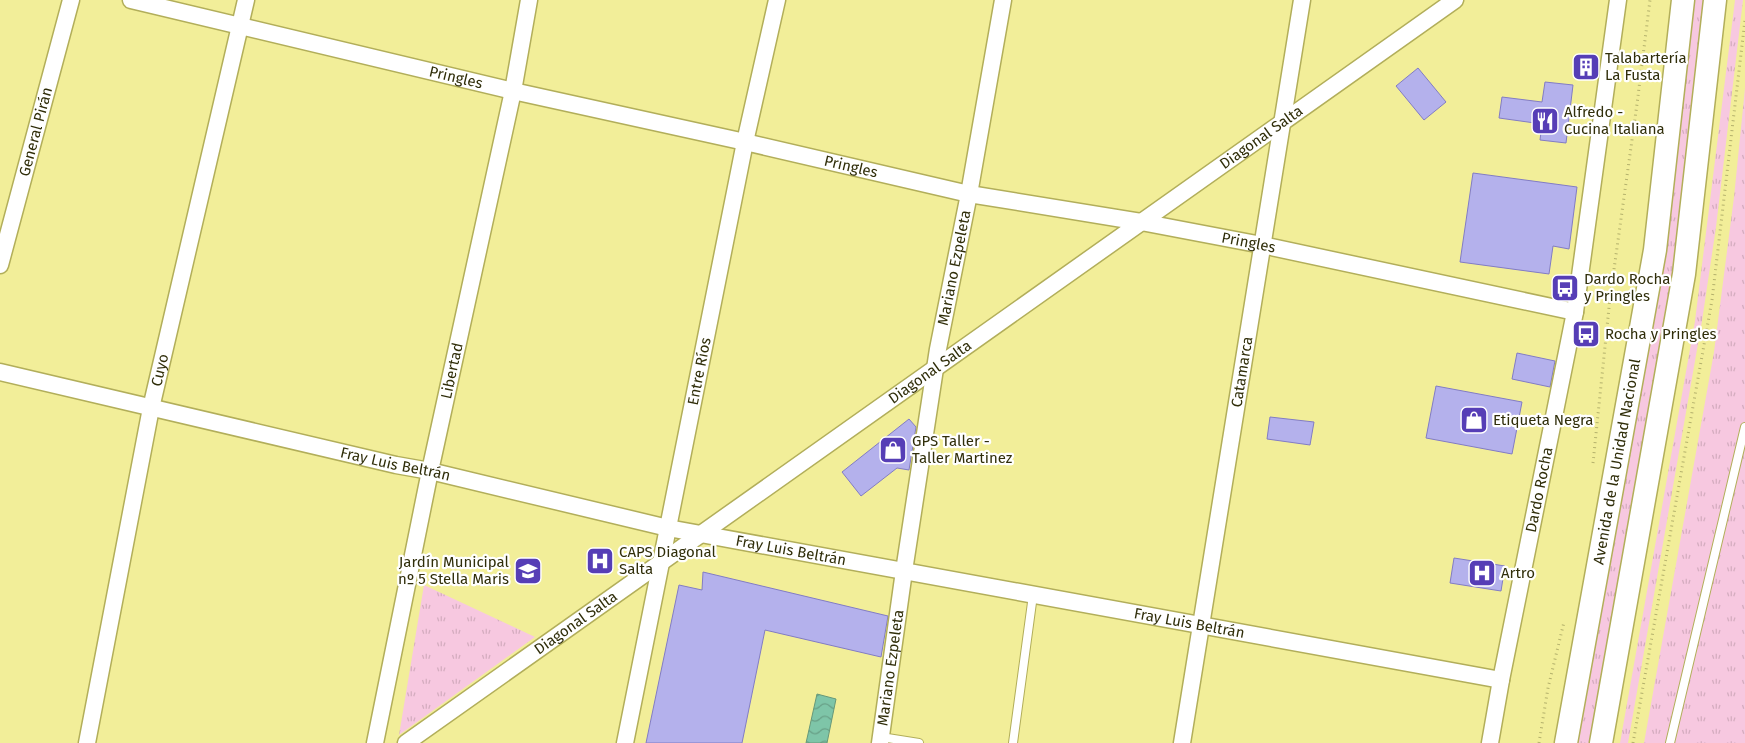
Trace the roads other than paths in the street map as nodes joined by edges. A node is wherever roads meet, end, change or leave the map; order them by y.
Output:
1 (70, 0) edge
2 (131, 0) edge
3 (246, 0) edge
4 (529, 0) edge
5 (777, 0) edge
6 (1003, 0) edge
7 (1302, 0) edge
8 (1455, 0) edge
9 (1618, 0) edge
10 (1683, 0) edge
11 (1715, 0) edge
12 (240, 26) junction
13 (513, 91) junction
14 (1282, 122) junction
15 (745, 142) junction
16 (970, 194) junction
17 (1141, 222) junction
18 (1262, 245) junction
19 (0, 265) edge
20 (1575, 312) junction
21 (935, 368) junction
22 (0, 372) edge
23 (151, 408) junction
24 (1745, 427) edge
25 (430, 471) junction
26 (668, 528) junction
27 (701, 534) junction
28 (662, 562) junction
29 (904, 571) junction
30 (1032, 595) junction
31 (1200, 625) junction
32 (1501, 680) junction
33 (881, 740) edge
34 (87, 743) edge
35 (375, 743) edge
36 (406, 743) edge
37 (625, 743) edge
38 (919, 743) edge
39 (1013, 743) edge
40 (1182, 743) edge
41 (1490, 743) edge
42 (1566, 743) edge
43 (1601, 743) edge
44 (1670, 743) edge

1 - 19 street, General Pirán
2 - 12 street, Pringles
3 - 12 street, Cuyo
4 - 13 street, Libertad
5 - 15 street, Entre Ríos
6 - 16 street, Mariano Ezpeleta
7 - 14 street, Catamarca
8 - 14 street, Diagonal Salta
9 - 20 street, Dardo Rocha
10 - 42 main road, Avenida de la Unidad Nacional
11 - 43 main road
12 - 13 street, Pringles
12 - 23 street, Cuyo
13 - 15 street, Pringles
13 - 25 street, Libertad
14 - 17 street, Diagonal Salta
14 - 18 street, Catamarca
15 - 16 street, Pringles
15 - 26 street, Entre Ríos
16 - 17 street, Pringles
16 - 21 street, Mariano Ezpeleta
17 - 18 street, Pringles
17 - 21 street, Diagonal Salta
18 - 20 street, Pringles
18 - 31 street, Catamarca
20 - 32 street, Dardo Rocha
21 - 27 street, Diagonal Salta
21 - 29 street, Mariano Ezpeleta
22 - 23 street, Fray Luis Beltrán
23 - 25 street, Fray Luis Beltrán
23 - 34 street, Cuyo
24 - 44 lane
25 - 26 street, Fray Luis Beltrán
25 - 35 street, Libertad
26 - 27 street, Fray Luis Beltrán
26 - 28 street, Entre Ríos
27 - 28 street, Diagonal Salta
27 - 29 street, Fray Luis Beltrán
28 - 36 street, Diagonal Salta
28 - 37 street, Entre Ríos
29 - 30 street, Fray Luis Beltrán
29 - 33 street, Mariano Ezpeleta
30 - 31 street, Fray Luis Beltrán
30 - 39 lane
31 - 32 street, Fray Luis Beltrán
31 - 40 street, Catamarca
32 - 41 street, Dardo Rocha
33 - 38 lane

